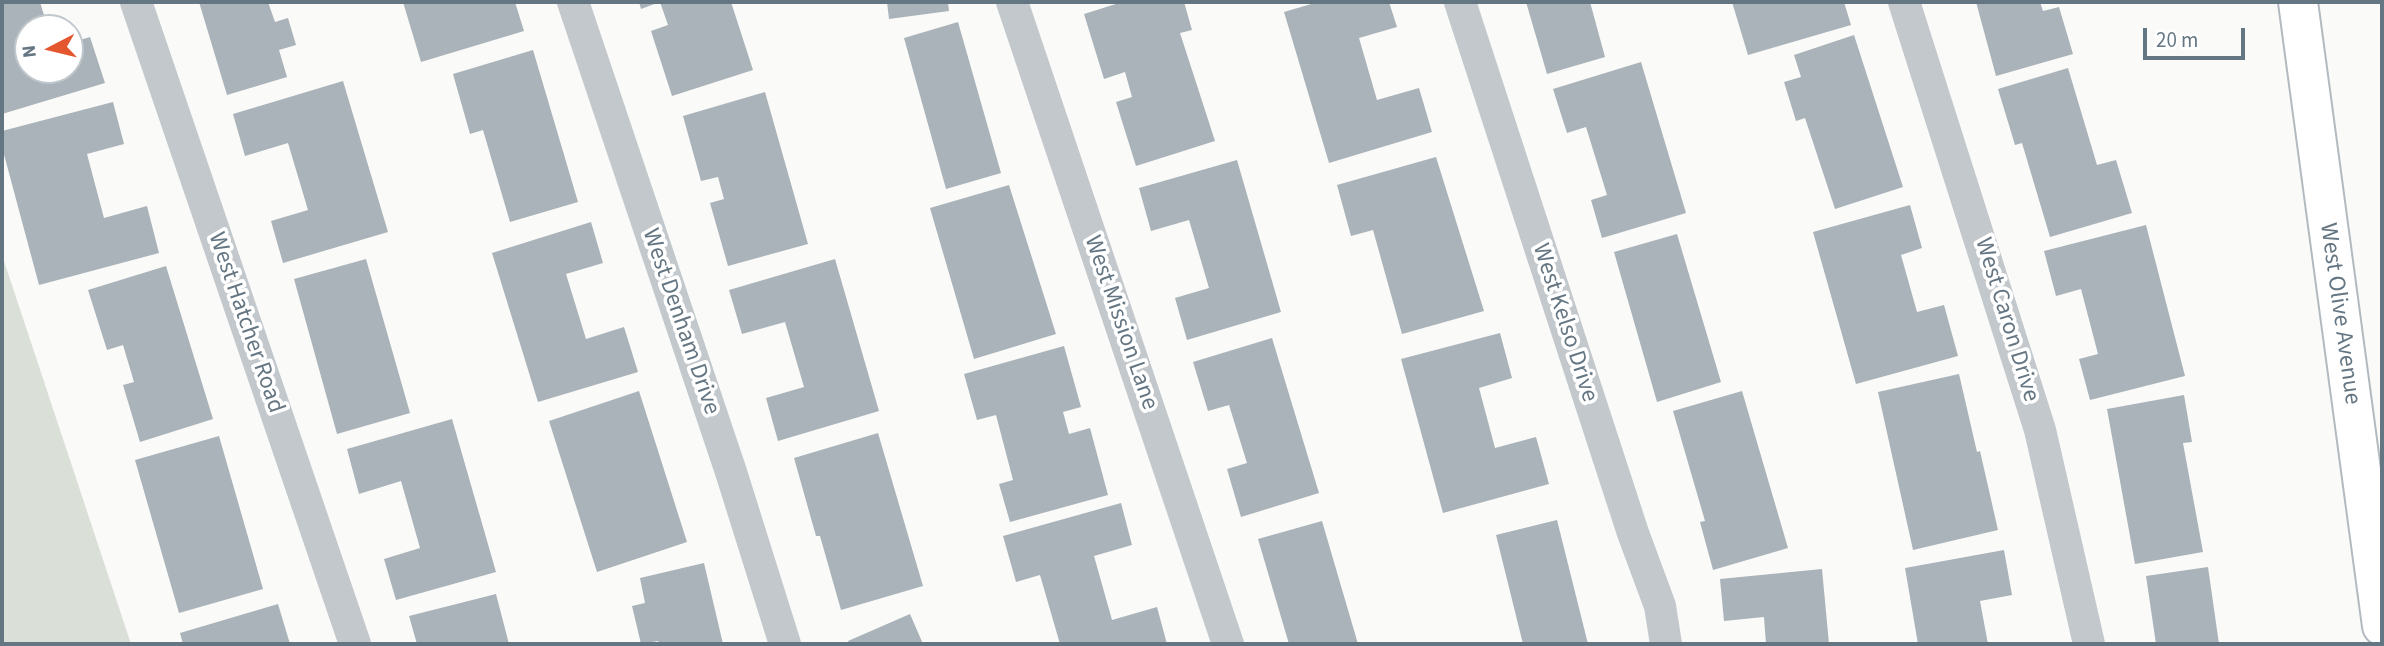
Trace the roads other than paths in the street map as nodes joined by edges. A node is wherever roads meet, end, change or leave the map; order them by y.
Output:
1 (135, 2) edge
2 (573, 2) edge
3 (1012, 2) edge
4 (1460, 2) edge
5 (1904, 2) edge
6 (2298, 2) edge
7 (2382, 626) edge
8 (355, 644) edge
9 (785, 644) edge
10 (1228, 644) edge
11 (1666, 644) edge
12 (2090, 644) edge

1 - 8 street, West Hatcher Road
2 - 9 street, West Denham Drive
3 - 10 street, West Mission Lane
4 - 11 street, West Kelso Drive
5 - 12 street, West Caron Drive
6 - 7 main road, West Olive Avenue

